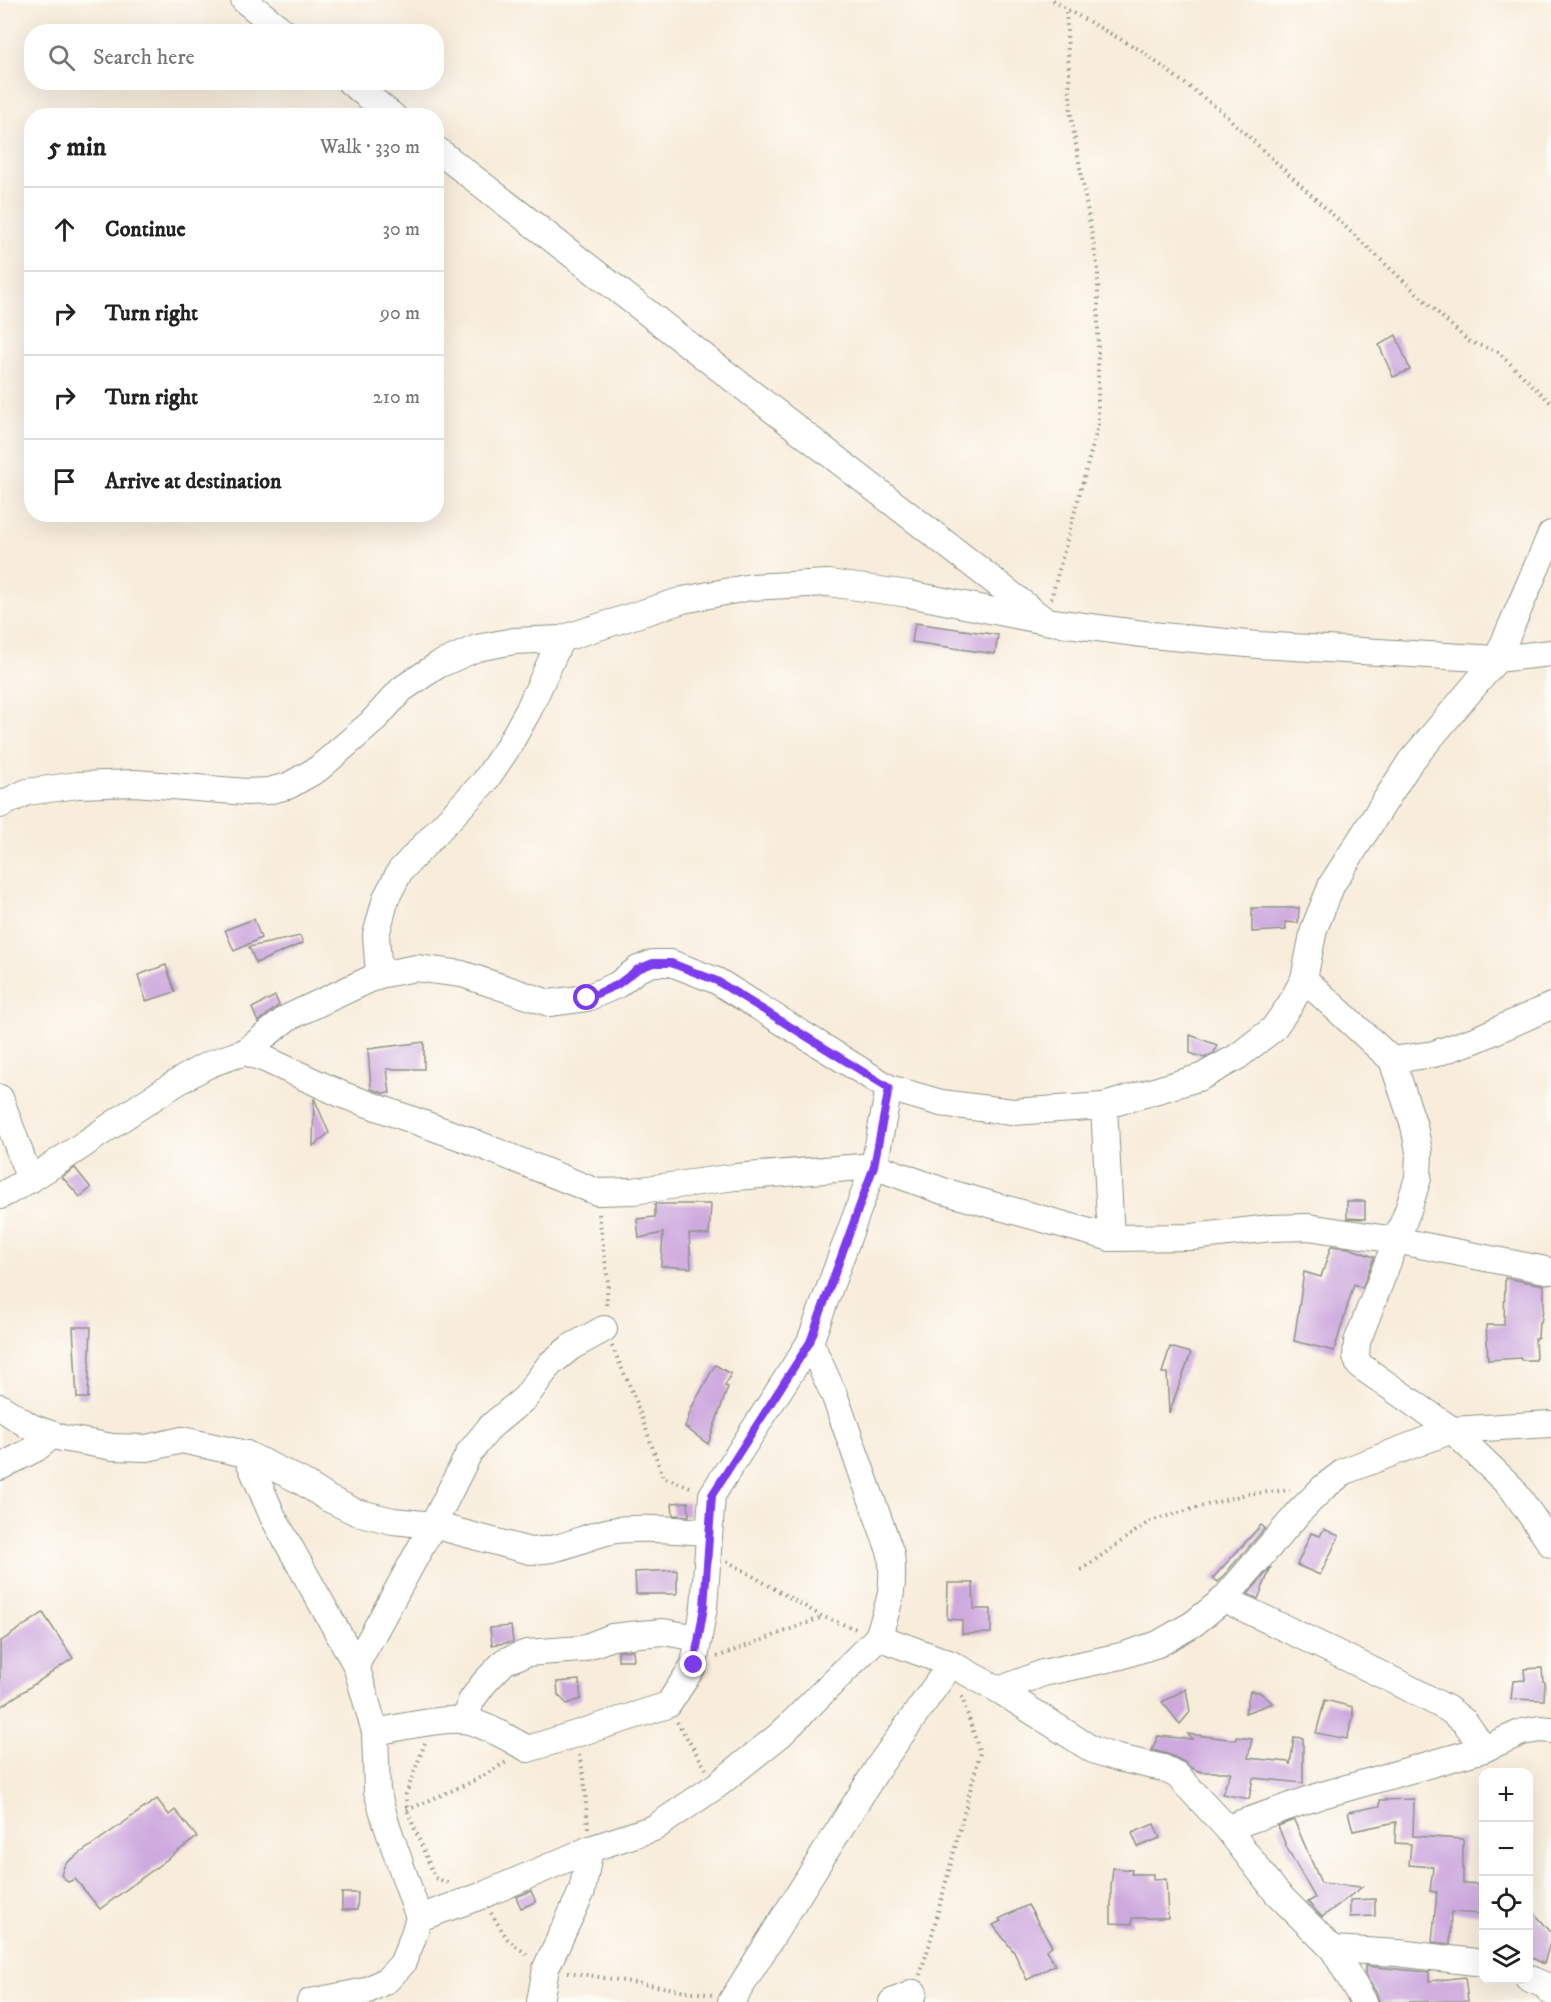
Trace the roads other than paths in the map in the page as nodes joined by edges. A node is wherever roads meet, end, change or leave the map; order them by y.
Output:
1 (244, 0) edge
2 (274, 24) edge
3 (360, 90) edge
4 (383, 108) edge
5 (444, 155) edge
6 (1551, 534) edge
7 (1045, 621) junction
8 (561, 639) junction
9 (1551, 653) edge
10 (1497, 659) junction
11 (0, 805) edge
12 (379, 975) junction
13 (1304, 980) junction
14 (1551, 1006) edge
15 (245, 1052) junction
16 (1392, 1060) junction
17 (889, 1088) junction
18 (0, 1098) edge
19 (1104, 1106) junction
20 (874, 1166) junction
21 (30, 1180) junction
22 (0, 1196) edge
23 (1111, 1238) junction
24 (1395, 1240) junction
25 (1551, 1271) edge
26 (604, 1329) road end
27 (810, 1342) junction
28 (0, 1407) edge
29 (1551, 1424) edge
30 (1452, 1430) junction
31 (53, 1435) junction
32 (246, 1454) junction
33 (0, 1467) edge
34 (433, 1525) junction
35 (709, 1541) junction
36 (1551, 1544) edge
37 (1224, 1599) junction
38 (878, 1637) junction
39 (699, 1638) junction
40 (951, 1664) junction
41 (356, 1665) junction
42 (999, 1690) junction
43 (466, 1720) junction
44 (1551, 1730) edge
45 (375, 1732) junction
46 (1484, 1749) junction
47 (1227, 1828) junction
48 (590, 1849) junction
49 (419, 1918) junction
50 (1333, 1949) junction
51 (1479, 1962) edge
52 (1533, 1980) edge
53 (1551, 1992) edge
54 (732, 2000) edge
55 (310, 2002) edge
56 (540, 2002) edge
57 (1364, 2002) edge

1 - 2 street
3 - 4 street
5 - 7 street
6 - 10 street
7 - 8 street
7 - 10 street
8 - 11 street
8 - 12 street
9 - 10 street
10 - 13 street
12 - 15 street
12 - 17 street
13 - 16 street
13 - 19 street
14 - 16 street
15 - 20 street
15 - 21 street
16 - 24 street
17 - 19 street
17 - 20 street
18 - 21 street
19 - 23 street
20 - 23 street
20 - 27 street
21 - 22 street
23 - 24 street
24 - 25 street
24 - 30 street
26 - 34 street
27 - 35 street
27 - 38 street
28 - 31 street
29 - 30 street
30 - 36 street
30 - 37 street
31 - 32 street
31 - 33 street
32 - 34 street
32 - 41 street
34 - 35 street
34 - 41 street
35 - 39 street
37 - 42 street
37 - 46 street
38 - 40 street
38 - 48 street
39 - 43 street
39 - 43 street
40 - 42 street
40 - 54 street
41 - 45 street
42 - 47 street
43 - 45 street
44 - 46 street
45 - 49 street
46 - 47 street
47 - 50 street
48 - 49 street
48 - 56 street
49 - 55 street
50 - 51 street
50 - 57 street
52 - 53 street

